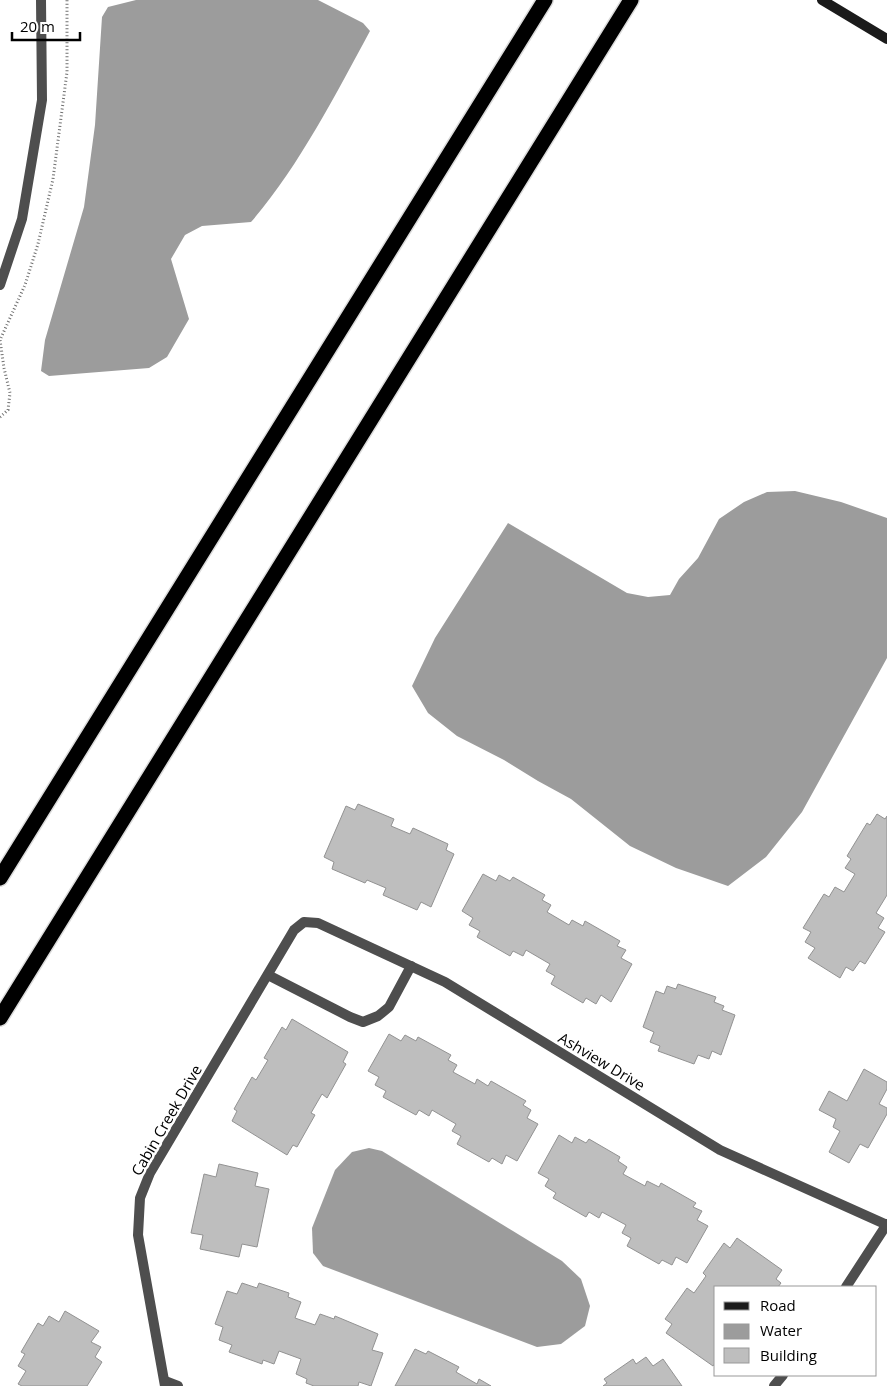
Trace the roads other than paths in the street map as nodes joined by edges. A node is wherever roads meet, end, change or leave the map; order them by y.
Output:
1 (41, 0) edge
2 (545, 0) edge
3 (632, 0) edge
4 (822, 0) edge
5 (887, 39) edge
6 (0, 285) edge
7 (0, 878) edge
8 (304, 922) joint
9 (411, 966) junction
10 (268, 975) junction
11 (0, 1018) edge
12 (887, 1224) edge
13 (847, 1286) edge
14 (782, 1376) edge
15 (165, 1383) edge
16 (178, 1386) edge
17 (774, 1386) edge

1 - 6 street
2 - 7 highway
3 - 11 highway
4 - 5 main road
8 - 9 street, Ashview Drive
8 - 10 street, Cabin Creek Drive
9 - 10 street
9 - 12 street, Ashview Drive
10 - 15 street, Cabin Creek Drive
12 - 13 street
14 - 17 street
15 - 16 street

